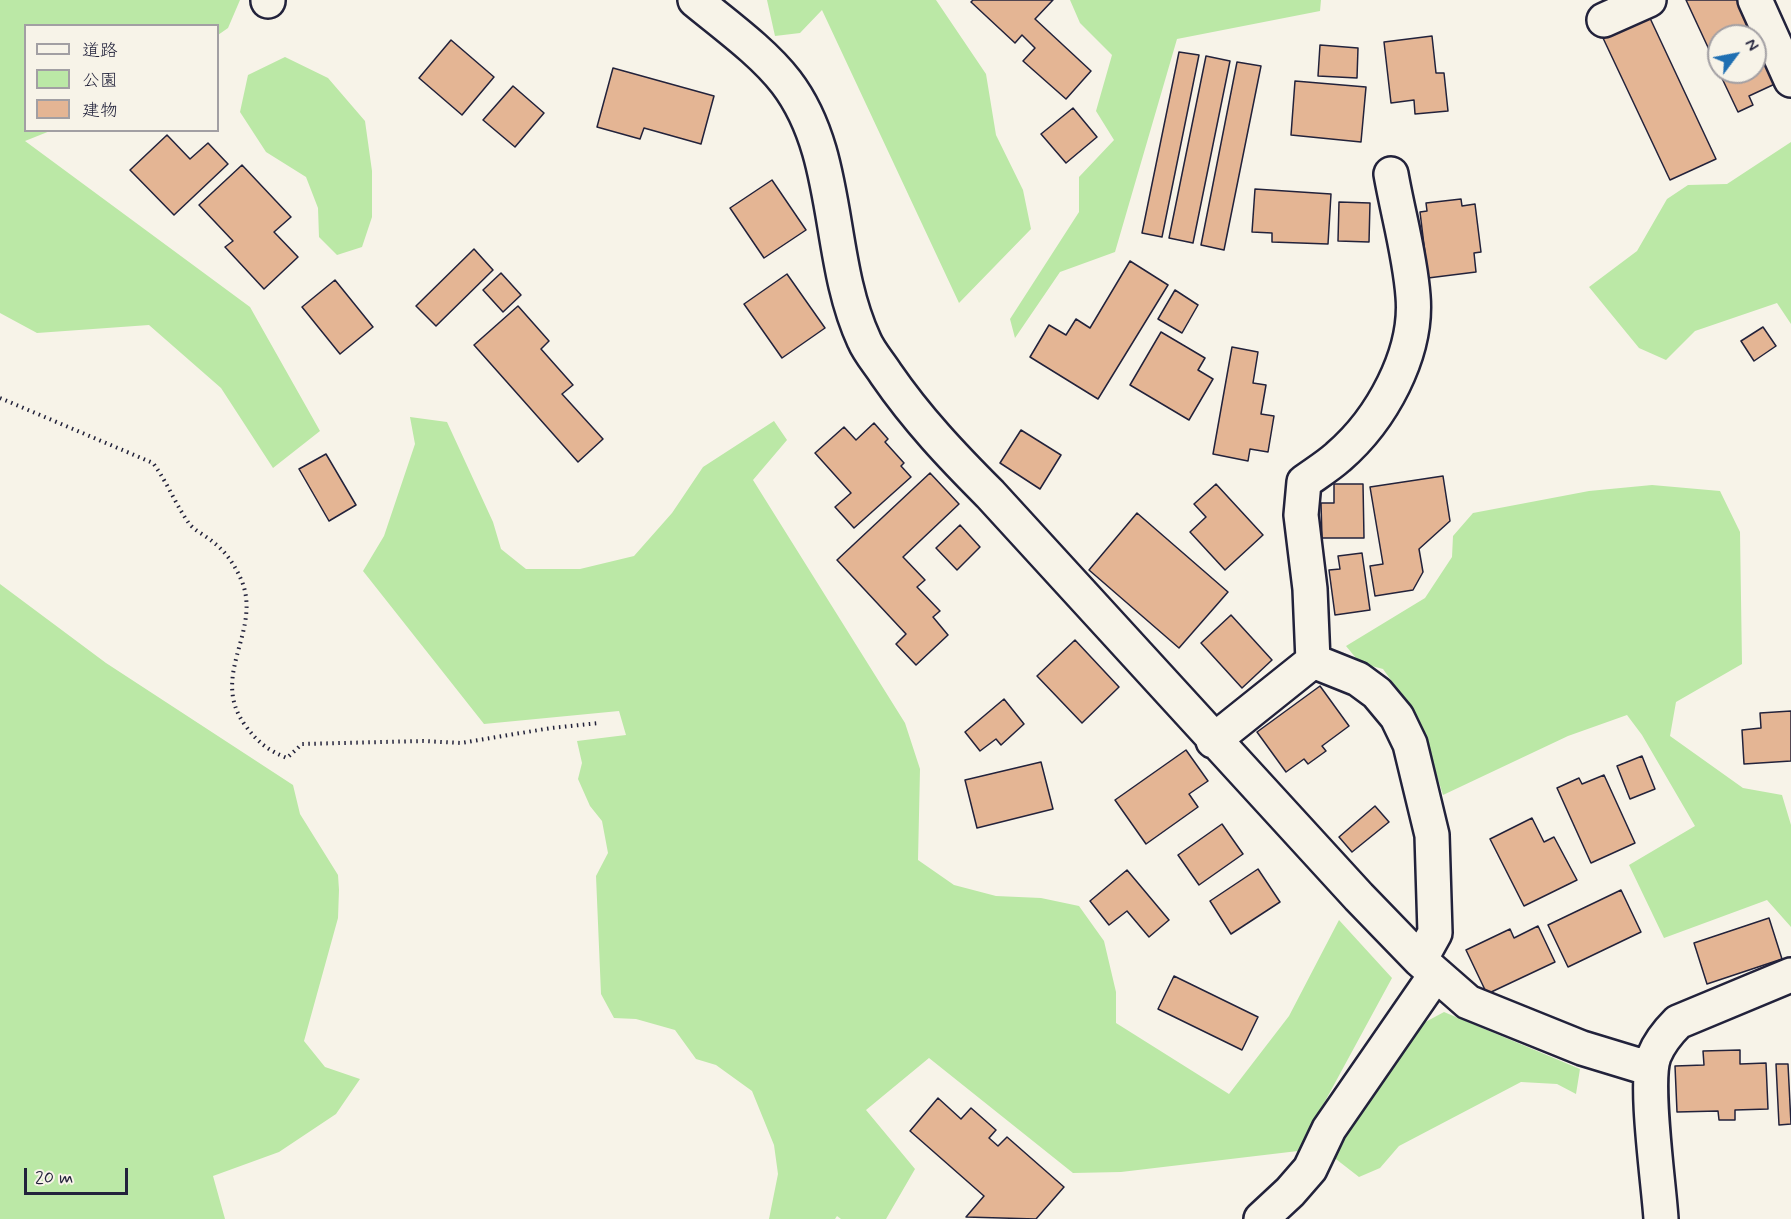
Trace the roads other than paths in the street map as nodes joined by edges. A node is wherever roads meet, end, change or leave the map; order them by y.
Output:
1 (695, 0) edge
2 (1649, 0) edge
3 (1755, 0) edge
4 (1604, 20) dead end
5 (1791, 80) edge
6 (1391, 174) dead end
7 (1313, 661) junction
8 (1214, 741) junction
9 (1428, 967) junction
10 (1791, 975) edge
11 (1651, 1069) junction
12 (1261, 1219) edge
13 (1661, 1219) edge

1 - 8 street
2 - 4 street
3 - 5 street
6 - 7 street
7 - 8 street
7 - 9 street
8 - 9 street
9 - 11 street
9 - 12 street
10 - 11 street
11 - 13 street

